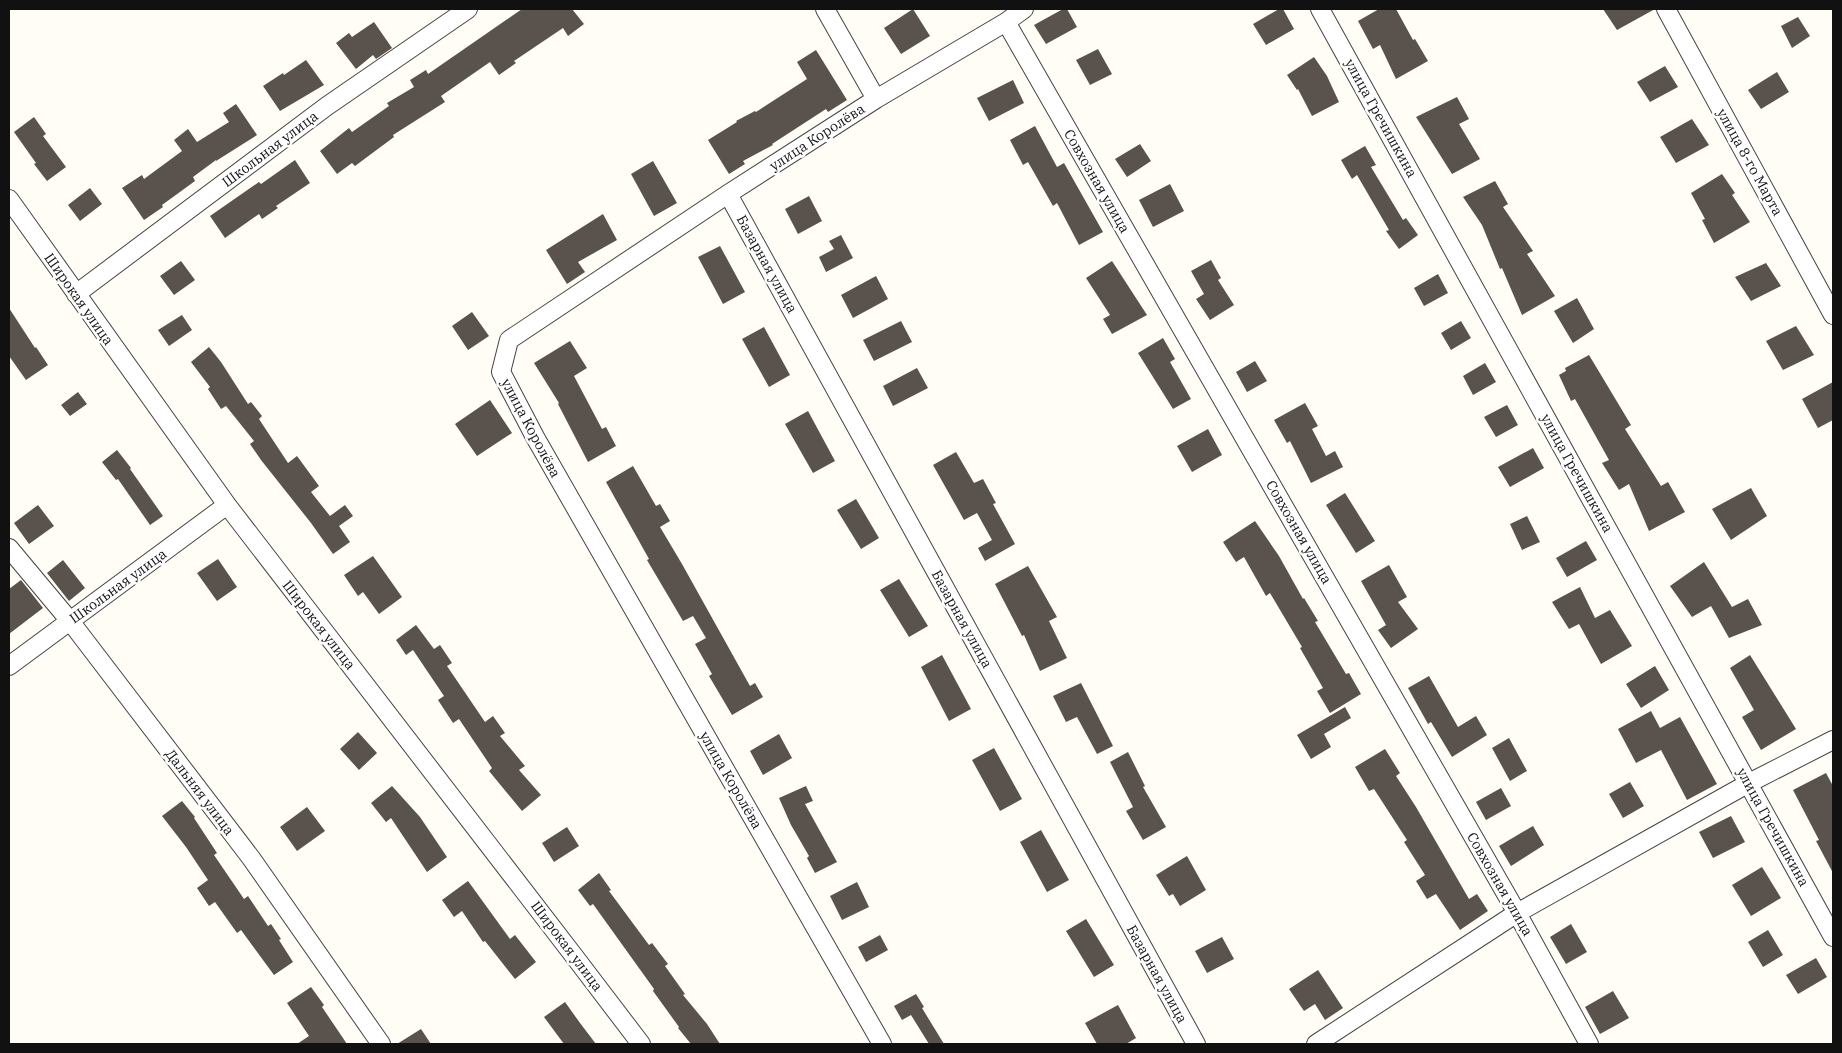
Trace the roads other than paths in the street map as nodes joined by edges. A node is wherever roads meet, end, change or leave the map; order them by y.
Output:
1 (468, 9) edge
2 (825, 9) edge
3 (1024, 9) edge
4 (1320, 9) edge
5 (1666, 9) edge
6 (1006, 22) junction
7 (876, 99) junction
8 (728, 194) junction
9 (9, 199) edge
10 (76, 294) junction
11 (1833, 315) edge
12 (227, 506) junction
13 (9, 548) edge
14 (70, 621) junction
15 (9, 666) edge
16 (1833, 740) edge
17 (1749, 783) junction
18 (1518, 913) junction
19 (1833, 937) edge
20 (381, 1044) edge
21 (641, 1044) edge
22 (882, 1044) edge
23 (1196, 1044) edge
24 (1316, 1044) edge
25 (1589, 1044) edge

1 - 10 street, Школьная улица
2 - 7 street
3 - 6 street, улица Королёва
4 - 17 street, улица Гречишкина
5 - 11 street, улица 8-го Марта
6 - 7 street, улица Королёва
6 - 18 street, Совхозная улица
7 - 8 street, улица Королёва
8 - 22 street, улица Королёва
8 - 23 street, Базарная улица
9 - 10 street, Широкая улица
10 - 12 street, Широкая улица
12 - 14 street, Школьная улица
12 - 21 street, Широкая улица
13 - 14 street, Дальняя улица
14 - 15 street, Школьная улица
14 - 20 street, Дальняя улица
16 - 17 street
17 - 18 street
17 - 19 street, улица Гречишкина
18 - 24 street
18 - 25 street, Совхозная улица

